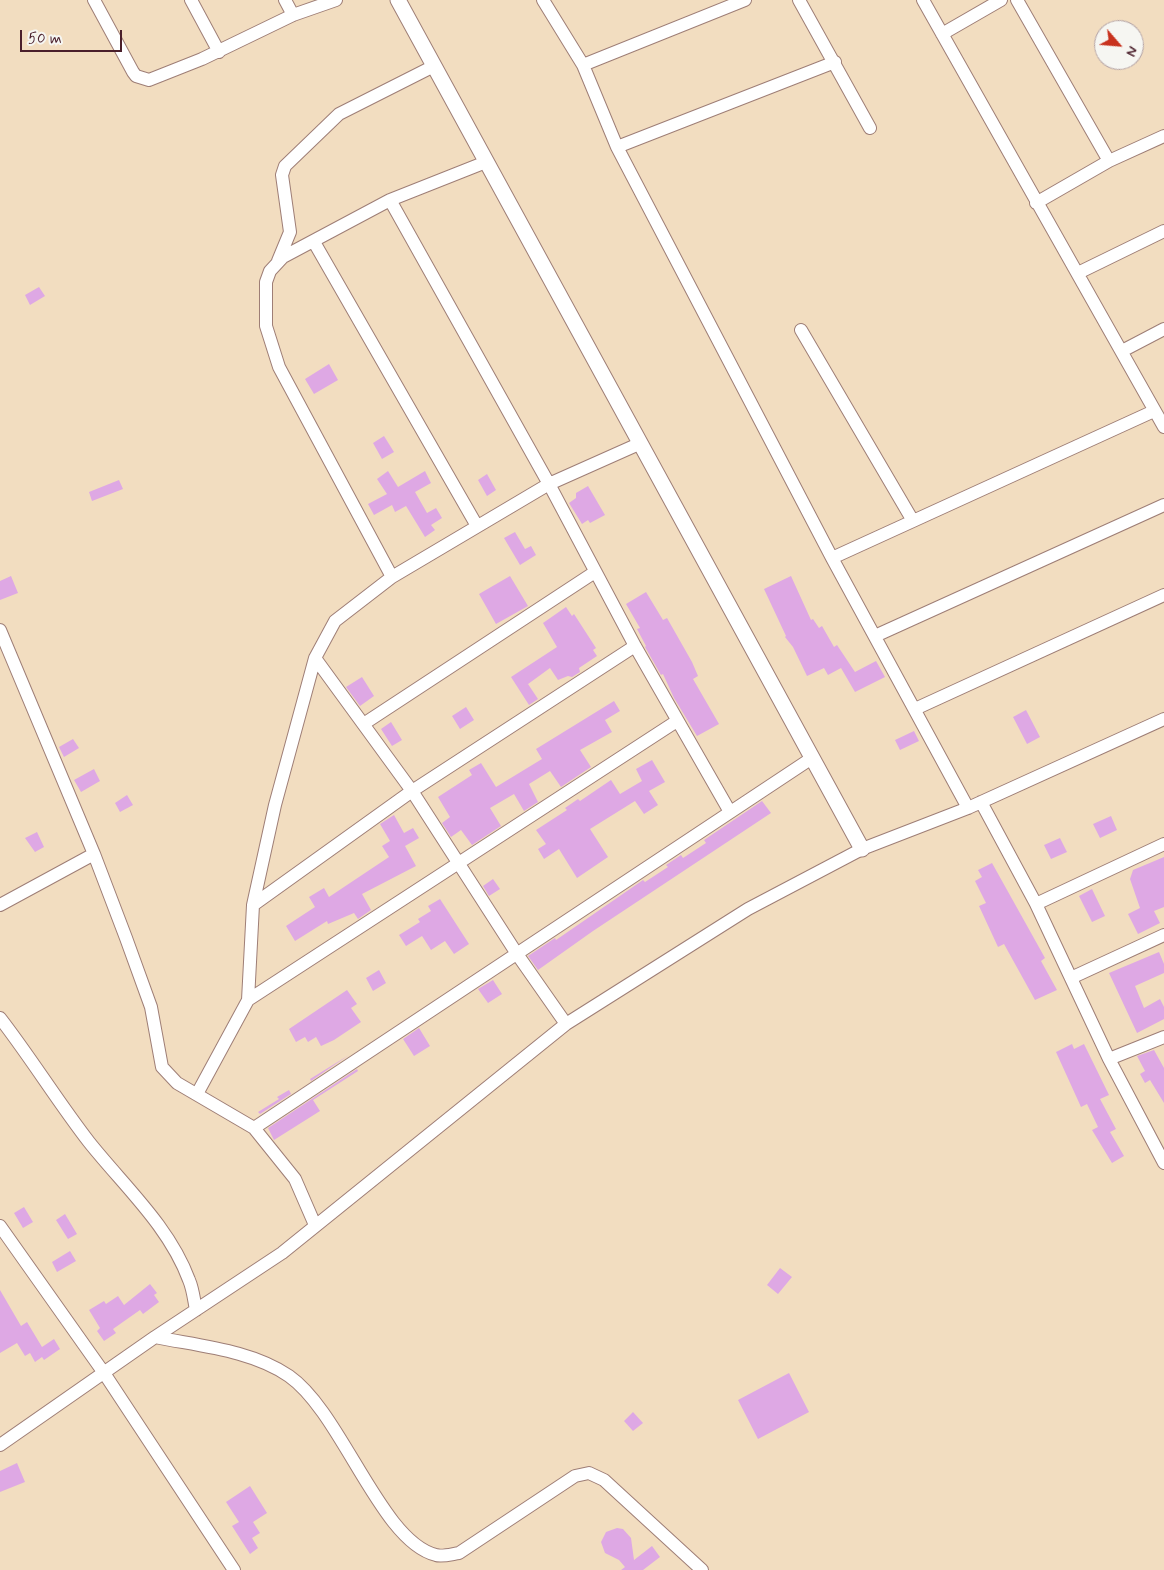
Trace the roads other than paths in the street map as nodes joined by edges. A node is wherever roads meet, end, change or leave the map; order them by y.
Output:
1 (94, 0) edge
2 (191, 0) edge
3 (285, 0) edge
4 (336, 0) edge
5 (398, 0) edge
6 (544, 0) edge
7 (745, 0) edge
8 (799, 0) edge
9 (923, 0) edge
10 (1001, 0) edge
11 (1017, 0) edge
12 (293, 14) junction
13 (942, 34) junction
14 (219, 52) junction
15 (835, 62) junction
16 (583, 65) junction
17 (434, 66) junction
18 (870, 128) dead end
19 (1164, 136) edge
20 (617, 147) junction
21 (1110, 161) junction
22 (486, 162) junction
23 (390, 200) junction
24 (1036, 203) junction
25 (1164, 231) edge
26 (314, 242) junction
27 (278, 261) junction
28 (1078, 273) junction
29 (1164, 329) edge
30 (801, 330) dead end
31 (1122, 351) junction
32 (1154, 411) junction
33 (1164, 427) edge
34 (640, 443) junction
35 (548, 484) junction
36 (1164, 506) edge
37 (912, 521) junction
38 (477, 526) junction
39 (832, 558) junction
40 (595, 572) junction
41 (392, 577) junction
42 (1164, 594) edge
43 (0, 630) edge
44 (874, 636) junction
45 (635, 646) junction
46 (4, 654) edge
47 (315, 658) junction
48 (915, 708) junction
49 (1164, 719) edge
50 (677, 721) junction
51 (365, 723) junction
52 (812, 758) junction
53 (412, 791) junction
54 (981, 802) junction
55 (968, 808) junction
56 (730, 812) junction
57 (1164, 844) edge
58 (862, 849) junction
59 (94, 854) junction
60 (458, 865) junction
61 (0, 904) edge
62 (1036, 904) junction
63 (253, 905) junction
64 (1164, 935) edge
65 (517, 954) junction
66 (1072, 977) junction
67 (248, 1000) junction
68 (0, 1018) edge
69 (566, 1024) junction
70 (1164, 1036) edge
71 (1110, 1059) junction
72 (197, 1094) junction
73 (254, 1128) junction
74 (1164, 1163) edge
75 (315, 1225) junction
76 (0, 1226) edge
77 (196, 1310) junction
78 (155, 1337) junction
79 (104, 1373) junction
80 (0, 1445) edge
81 (234, 1570) edge
82 (702, 1570) edge

1 - 14 street
2 - 14 street
3 - 12 street
4 - 12 street
5 - 17 street
6 - 16 street
7 - 16 street
8 - 15 street
9 - 13 street
10 - 13 street
11 - 21 street
12 - 14 street
13 - 24 street
15 - 18 street
15 - 20 street
16 - 20 street
17 - 22 street
17 - 27 street
19 - 21 street
20 - 39 street
21 - 24 street
22 - 23 street
22 - 34 street
23 - 26 street
23 - 35 street
24 - 28 street
25 - 28 street
26 - 27 street
26 - 38 street
27 - 41 street
28 - 31 street
29 - 31 street
30 - 37 street
31 - 32 street
32 - 33 street
32 - 37 street
34 - 35 street
34 - 52 street
35 - 38 street
35 - 40 street
36 - 44 street
37 - 39 street
38 - 41 street
39 - 44 street
40 - 45 street
40 - 51 street
41 - 47 street
42 - 48 street
43 - 46 street
44 - 48 street
45 - 50 street
45 - 53 street
46 - 59 street
47 - 51 street
47 - 63 street
48 - 55 street
49 - 54 street
50 - 56 street
50 - 60 street
51 - 53 street
52 - 56 street
52 - 58 street
53 - 60 street
53 - 63 street
54 - 55 street
54 - 62 street
55 - 58 street
56 - 65 street
57 - 62 street
58 - 69 street
59 - 61 street
59 - 72 street
60 - 65 street
60 - 67 street
62 - 66 street
63 - 67 street
64 - 66 street
65 - 69 street
65 - 73 street
66 - 71 street
67 - 72 street
68 - 77 street
69 - 75 street
70 - 71 street
71 - 74 street
72 - 73 street
73 - 75 street
75 - 77 street
76 - 79 street
77 - 78 street
78 - 79 street
78 - 82 street
79 - 80 street
79 - 81 street

